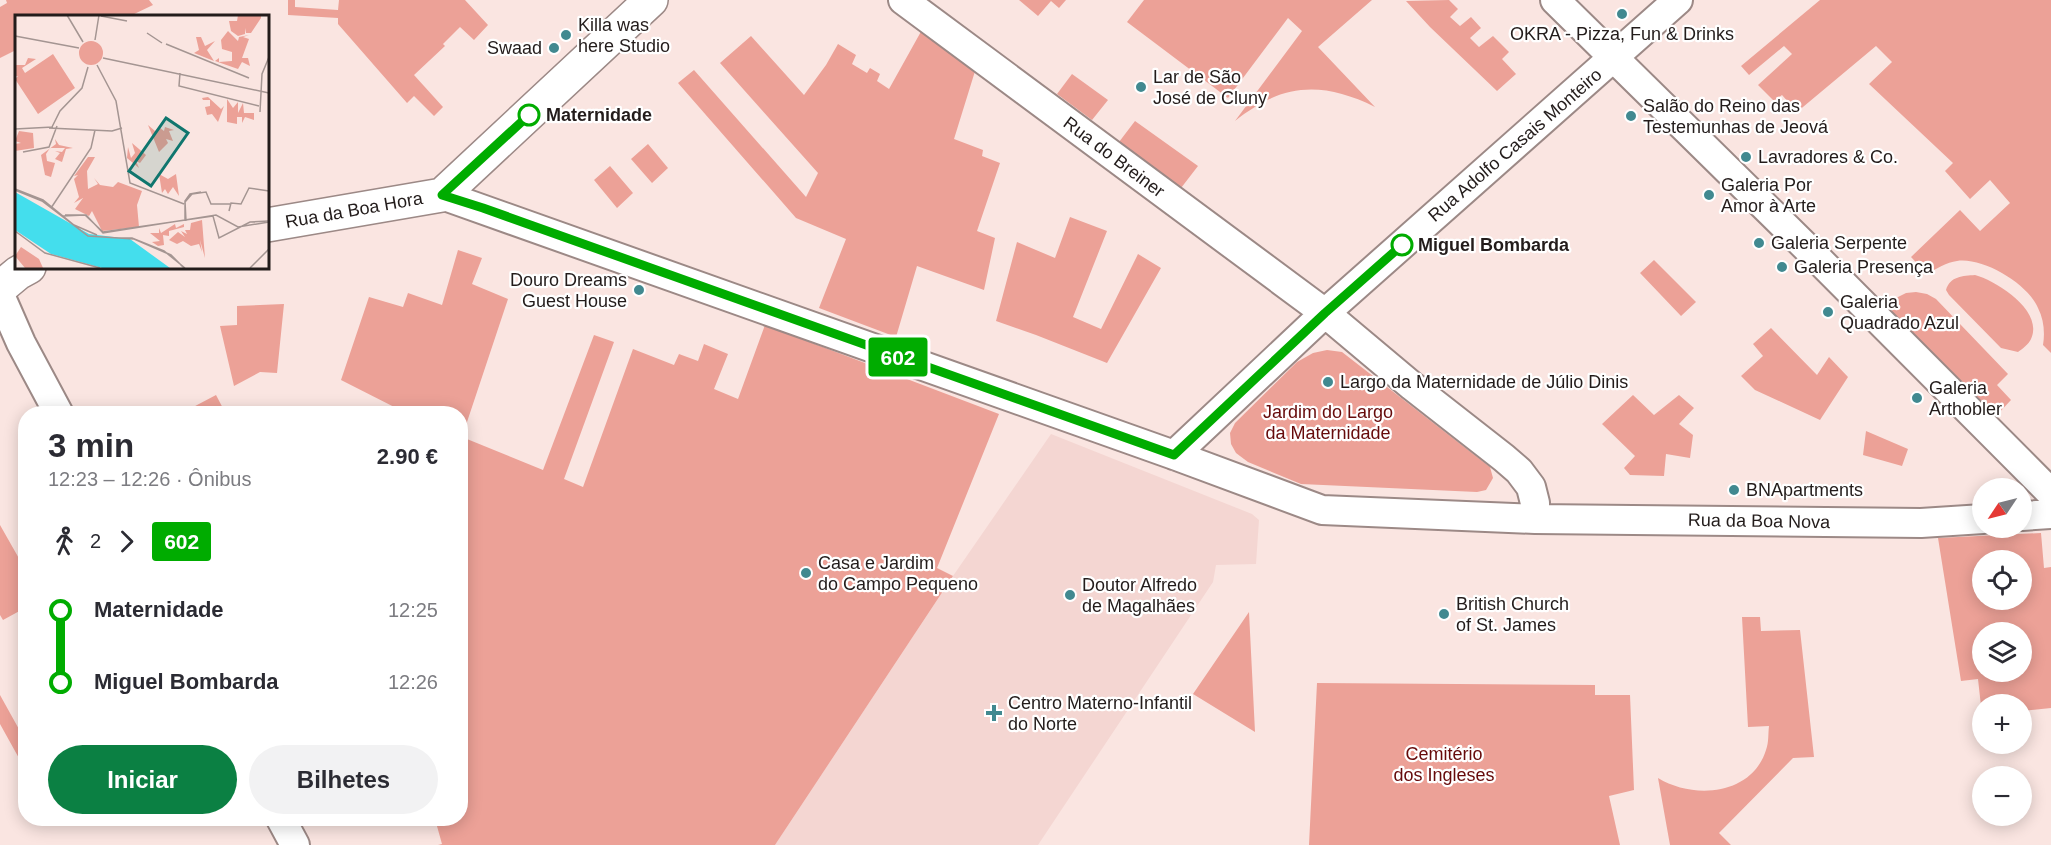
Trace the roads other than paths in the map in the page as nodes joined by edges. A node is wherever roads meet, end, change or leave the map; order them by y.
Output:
1 (651, 0) edge
2 (903, 0) edge
3 (1555, 0) edge
4 (1678, 0) edge
5 (1614, 58) junction
6 (442, 195) junction
7 (268, 225) edge
8 (28, 268) edge
9 (0, 288) edge
10 (0, 294) edge
11 (1325, 313) junction
12 (55, 406) edge
13 (1174, 455) junction
14 (2051, 493) edge
15 (2051, 514) edge
16 (2032, 515) edge
17 (1535, 519) junction
18 (1972, 520) edge
19 (285, 826) edge
20 (295, 845) edge

1 - 6 street
2 - 11 street, Rua do Breiner
3 - 5 street
4 - 5 street, Rua Adolfo Casais Monteiro
5 - 11 street, Rua Adolfo Casais Monteiro
5 - 14 street
6 - 7 street, Rua da Boa Hora
6 - 13 street
8 - 9 street
10 - 12 street
11 - 13 street
11 - 17 street
13 - 17 street
15 - 16 street
17 - 18 street, Rua da Boa Nova
19 - 20 street

